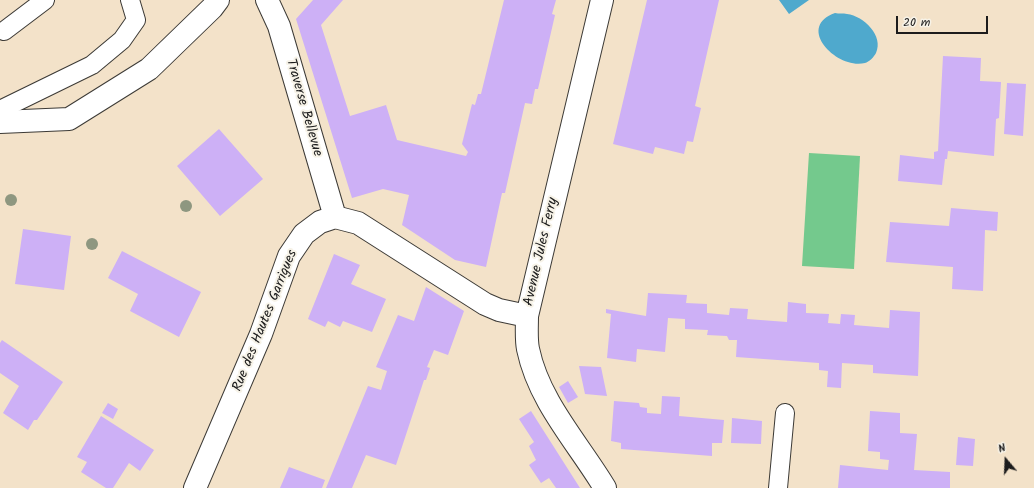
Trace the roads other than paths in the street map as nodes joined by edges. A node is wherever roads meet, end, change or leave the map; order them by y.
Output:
1 (45, 0) edge
2 (130, 0) edge
3 (218, 0) edge
4 (267, 0) edge
5 (602, 0) edge
6 (4, 31) dead end
7 (0, 110) edge
8 (0, 122) edge
9 (335, 217) junction
10 (527, 316) junction
11 (785, 413) dead end
12 (195, 488) edge
13 (605, 488) edge
14 (778, 488) edge

1 - 6 lane
2 - 7 lane
3 - 8 street
4 - 9 street, Traverse Bellevue
5 - 10 street, Avenue Jules Ferry
9 - 10 street
9 - 12 street, Rue des Hautes Garrigues
10 - 13 street, Avenue Jules Ferry
11 - 14 lane

